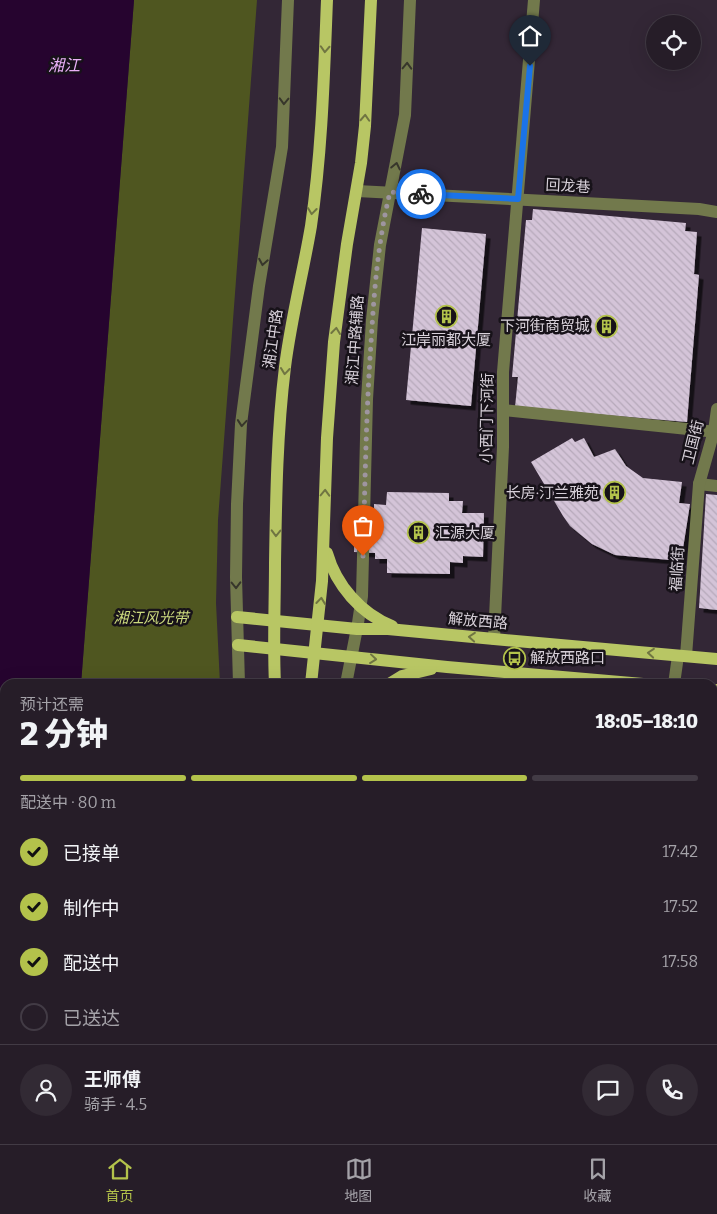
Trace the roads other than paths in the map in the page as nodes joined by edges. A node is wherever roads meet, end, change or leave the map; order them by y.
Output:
1 (288, 0) edge
2 (327, 0) edge
3 (370, 0) edge
4 (410, 0) edge
5 (534, 0) edge
6 (357, 191) junction
7 (390, 192) junction
8 (518, 199) junction
9 (717, 212) edge
10 (717, 409) edge
11 (503, 410) junction
12 (715, 431) edge
13 (699, 484) junction
14 (717, 486) edge
15 (324, 542) junction
16 (360, 607) junction
17 (237, 618) junction
18 (275, 621) junction
19 (318, 625) junction
20 (357, 629) junction
21 (412, 632) junction
22 (494, 639) junction
23 (238, 645) junction
24 (275, 648) junction
25 (314, 653) junction
26 (682, 656) junction
27 (351, 657) junction
28 (717, 659) edge
29 (447, 667) junction
30 (239, 679) edge
31 (275, 679) edge
32 (311, 679) edge
33 (347, 679) edge
34 (397, 679) edge
35 (585, 679) edge
36 (675, 679) edge

1 -> 17 street
2 -> 18 main road, 湘江中路
6 -> 3 main road
7 -> 4 street, 湘江中路辅路
5 - 8 street, 小西门下河街
6 - 7 street, 回龙巷
15 -> 6 main road
7 - 8 street, 回龙巷
7 - 16 street, 湘江中路辅路
8 - 9 street, 回龙巷
8 - 11 street, 小西门下河街
10 - 12 street, 卫国街
11 - 12 street
11 - 22 street, 小西门下河街
12 - 13 street, 卫国街
13 - 14 street
13 - 26 street, 福临街
15 - 16 main road
19 -> 15 main road
16 - 20 street, 湘江中路辅路
16 - 21 main road
17 - 18 main road, 解放西路
17 - 23 street
18 - 19 main road, 解放西路
18 - 24 main road, 湘江中路
19 - 20 main road, 解放西路
19 - 25 main road
20 - 21 main road, 解放西路
20 - 27 street, 湘江中路辅路
22 -> 21 main road, 解放西路
26 -> 22 main road, 解放西路
23 - 24 main road
23 - 30 street
24 - 25 main road
24 - 31 main road, 湘江中路
25 - 27 main road
25 - 32 main road
26 - 28 main road, 解放西路
26 - 36 street, 福临街
27 -> 29 main road
27 - 33 street, 湘江中路辅路
29 - 34 main road
29 - 35 main road

